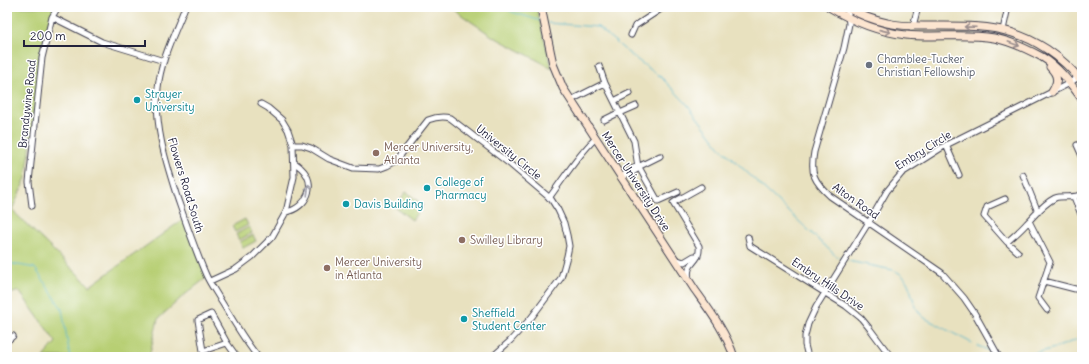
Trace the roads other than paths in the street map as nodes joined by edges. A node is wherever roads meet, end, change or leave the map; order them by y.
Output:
1 (58, 7) edge
2 (185, 7) edge
3 (541, 7) edge
4 (664, 7) edge
5 (829, 7) edge
6 (846, 7) edge
7 (918, 7) edge
8 (1008, 7) edge
9 (52, 17) junction
10 (848, 18) junction
11 (913, 26) junction
12 (1003, 30) junction
13 (631, 35) dead end
14 (1038, 55) junction
15 (164, 61) junction
16 (598, 66) dead end
17 (1080, 80) edge
18 (605, 83) junction
19 (1070, 83) junction
20 (1052, 92) junction
21 (630, 93) dead end
22 (1082, 99) edge
23 (571, 100) junction
24 (614, 101) junction
25 (261, 104) dead end
26 (636, 106) dead end
27 (620, 112) junction
28 (604, 120) dead end
29 (596, 139) junction
30 (293, 145) junction
31 (946, 145) junction
32 (1077, 145) dead end
33 (660, 156) dead end
34 (1082, 156) edge
35 (294, 162) junction
36 (638, 167) junction
37 (959, 175) dead end
38 (1023, 175) dead end
39 (624, 176) junction
40 (700, 187) dead end
41 (678, 192) dead end
42 (1082, 194) edge
43 (1074, 197) junction
44 (550, 198) junction
45 (1005, 199) dead end
46 (32, 206) dead end
47 (286, 212) junction
48 (1038, 212) junction
49 (1082, 217) edge
50 (1029, 221) junction
51 (868, 222) junction
52 (748, 237) dead end
53 (1007, 242) junction
54 (1018, 252) dead end
55 (674, 259) junction
56 (689, 263) junction
57 (210, 281) junction
58 (689, 282) junction
59 (1044, 282) junction
60 (1082, 289) edge
61 (825, 292) junction
62 (1047, 310) dead end
63 (13, 336) dead end
64 (7, 340) edge
65 (227, 343) junction
66 (999, 356) edge
67 (237, 357) edge
68 (258, 357) edge
69 (492, 357) edge
70 (734, 357) edge
71 (808, 357) edge
72 (891, 357) edge

1 - 9 street, Brandywine Road
2 - 15 street, Flowers Road South
3 - 23 main road, Mercer University Drive
4 - 13 street
5 - 10 main road
6 - 10 street, Alton Road
6 - 11 main road
7 - 11 street
8 - 12 street
9 - 15 street
9 - 46 street, Brandywine Road
10 -> 14 main road
10 - 51 street, Alton Road
12 -> 11 main road
12 - 17 main road
14 - 19 main road
14 - 20 main road
15 - 57 street, Flowers Road South
16 - 18 street
17 - 19 street, Embry Circle
18 - 23 street
18 - 24 street
19 - 20 street, Embry Circle
19 - 22 main road
20 - 31 street, Embry Circle
21 - 24 street
23 - 29 main road, Mercer University Drive
24 - 27 street
25 - 30 street
26 - 27 street
27 - 28 street
27 - 36 street
29 - 39 main road, Mercer University Drive
29 - 44 street
30 - 35 street
30 - 44 street, University Circle
31 - 37 street
31 - 51 street, Embry Circle
32 - 34 street
33 - 36 street
35 - 47 street
47 -> 35 street
36 - 39 street
36 - 41 street
38 - 48 street
39 - 55 main road, Mercer University Drive
40 - 56 street
42 - 43 street
43 - 48 street
43 - 49 street
44 - 69 street, University Circle
45 - 53 street
47 - 57 street
48 - 50 street
50 - 53 street
50 - 59 street
51 - 61 street, Embry Circle
51 - 66 street, Alton Road
52 - 61 street, Embry Hills Drive
53 - 54 street
55 - 56 street
55 - 58 main road, Mercer University Drive
56 - 58 street
57 - 68 street, Flowers Road South
58 - 70 main road, Mercer University Drive
59 - 60 street
59 - 62 street
61 - 71 street, Embry Circle
61 - 72 street, Embry Hills Drive
63 - 64 street
65 - 65 street
65 - 67 street

